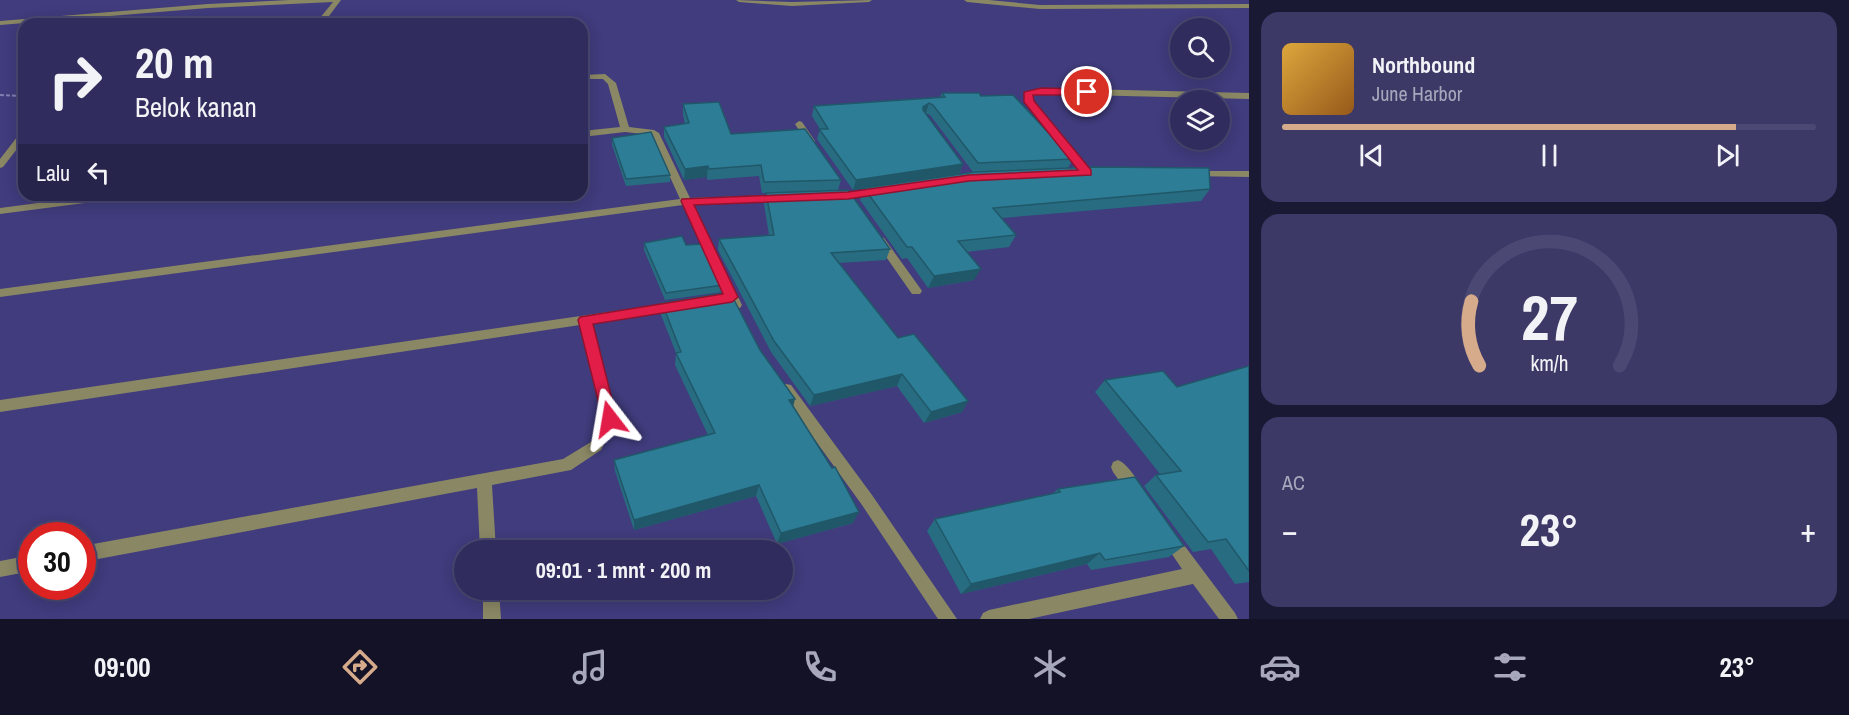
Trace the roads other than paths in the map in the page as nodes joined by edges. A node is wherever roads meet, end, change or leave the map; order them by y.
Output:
1 (332, 0) edge
2 (338, 0) edge
3 (739, 0) edge
4 (869, 0) edge
5 (967, 0) edge
6 (1032, 0) edge
7 (1249, 6) edge
8 (1040, 7) junction
9 (61, 18) edge
10 (324, 18) edge
11 (18, 22) edge
12 (0, 23) edge
13 (588, 77) edge
14 (1249, 96) edge
15 (799, 124) dead end
16 (625, 129) junction
17 (588, 133) edge
18 (18, 142) edge
19 (817, 151) edge
20 (0, 165) edge
21 (1075, 173) edge
22 (1179, 174) edge
23 (1249, 174) edge
24 (892, 189) edge
25 (825, 196) edge
26 (791, 198) edge
27 (72, 201) edge
28 (687, 201) junction
29 (0, 211) edge
30 (875, 234) edge
31 (916, 291) dead end
32 (0, 293) edge
33 (686, 304) edge
34 (742, 317) edge
35 (585, 320) junction
36 (776, 375) edge
37 (0, 406) edge
38 (1118, 467) dead end
39 (484, 482) junction
40 (1144, 503) edge
41 (1157, 521) edge
42 (487, 540) edge
43 (96, 551) edge
44 (18, 566) edge
45 (0, 569) edge
46 (1195, 576) junction
47 (491, 600) edge
48 (492, 619) edge
49 (948, 619) edge
50 (989, 619) edge
51 (1229, 619) edge

1 - 9 street
2 - 10 street
3 - 4 street
5 - 8 street
6 - 8 street
7 - 8 street
11 - 12 street
13 - 16 street
14 - 21 street
15 - 19 street
16 - 17 street
16 - 28 street
18 - 20 street
22 - 23 street
24 - 25 street
26 - 28 street
27 - 29 street
28 - 32 street
28 - 34 street
30 - 31 street
33 - 35 street
35 - 37 street
35 - 39 street
36 - 49 street
38 - 40 street
39 - 42 street
39 - 43 street
41 - 46 street
44 - 45 street
46 - 50 street
46 - 51 street
47 - 48 street

